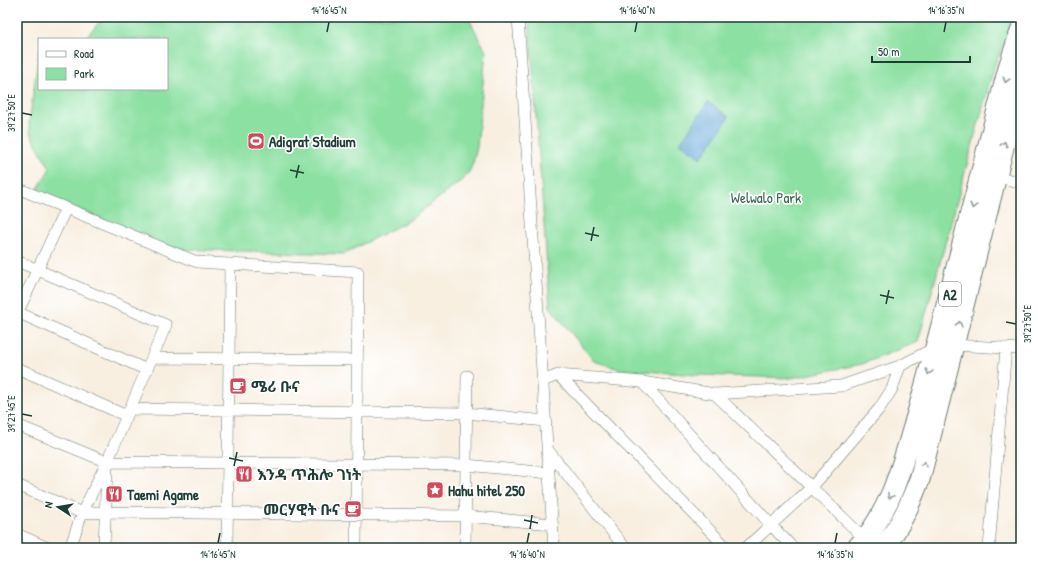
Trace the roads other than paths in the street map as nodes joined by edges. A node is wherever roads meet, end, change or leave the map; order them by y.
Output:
1 (518, 17) edge
2 (1021, 30) edge
3 (1020, 87) edge
4 (996, 176) junction
5 (1021, 183) edge
6 (17, 188) edge
7 (66, 208) junction
8 (17, 261) edge
9 (230, 264) junction
10 (38, 269) junction
11 (17, 313) edge
12 (945, 346) junction
13 (1006, 348) junction
14 (1021, 349) edge
15 (152, 358) junction
16 (229, 359) junction
17 (357, 360) junction
18 (900, 366) junction
19 (17, 368) edge
20 (147, 370) junction
21 (558, 375) junction
22 (467, 376) dead end
23 (543, 381) junction
24 (642, 382) junction
25 (716, 394) junction
26 (229, 411) junction
27 (357, 412) junction
28 (129, 413) junction
29 (466, 413) junction
30 (546, 421) junction
31 (17, 425) edge
32 (547, 449) junction
33 (107, 462) junction
34 (228, 463) junction
35 (356, 464) junction
36 (466, 465) junction
37 (549, 473) junction
38 (17, 485) edge
39 (812, 487) junction
40 (106, 512) junction
41 (82, 513) junction
42 (228, 514) junction
43 (356, 515) junction
44 (465, 516) junction
45 (552, 524) junction
46 (771, 525) junction
47 (17, 534) edge
48 (868, 545) edge
49 (48, 548) edge
50 (70, 548) edge
51 (104, 548) edge
52 (227, 548) edge
53 (356, 548) edge
54 (465, 548) edge
55 (554, 548) edge
56 (625, 548) edge
57 (727, 548) edge
58 (746, 548) edge
59 (793, 548) edge
60 (989, 548) edge

1 - 23 street
2 -> 12 highway, A2
4 -> 3 highway, A2
4 - 5 street
12 -> 4 highway, A2
6 - 7 street
7 - 9 street
7 - 10 street
8 - 10 street
9 - 16 street
9 - 17 street
10 - 11 street
10 - 15 street
11 - 20 street
12 - 13 street
12 - 18 street
12 - 48 highway, A2
13 - 14 street
13 - 60 street
15 - 16 street
15 - 20 street
16 - 17 street
16 - 26 street
17 - 27 street
18 - 25 street
18 - 39 street
19 - 28 street
20 - 28 street
21 - 23 street
21 - 24 street
21 - 57 street
22 - 29 street
23 - 30 street
24 - 25 street
24 - 46 street
25 - 39 street
26 - 27 street
26 - 28 street
26 - 34 street
27 - 29 street
27 - 35 street
28 - 33 street
29 - 30 street
29 - 36 street
30 - 32 street
31 - 33 street
32 - 37 street
32 - 56 street
33 - 34 street
33 - 40 street
33 - 41 street
34 - 35 street
34 - 42 street
35 - 36 street
35 - 43 street
36 - 37 street
36 - 44 street
37 - 45 street
38 - 41 street
39 - 46 street
39 - 48 street
40 - 41 street
40 - 42 street
40 - 51 street
41 - 50 street
42 - 43 street
42 - 52 street
43 - 44 street
43 - 53 street
44 - 45 street
44 - 54 street
45 - 55 street
46 - 58 street
46 - 59 street
47 - 49 street

